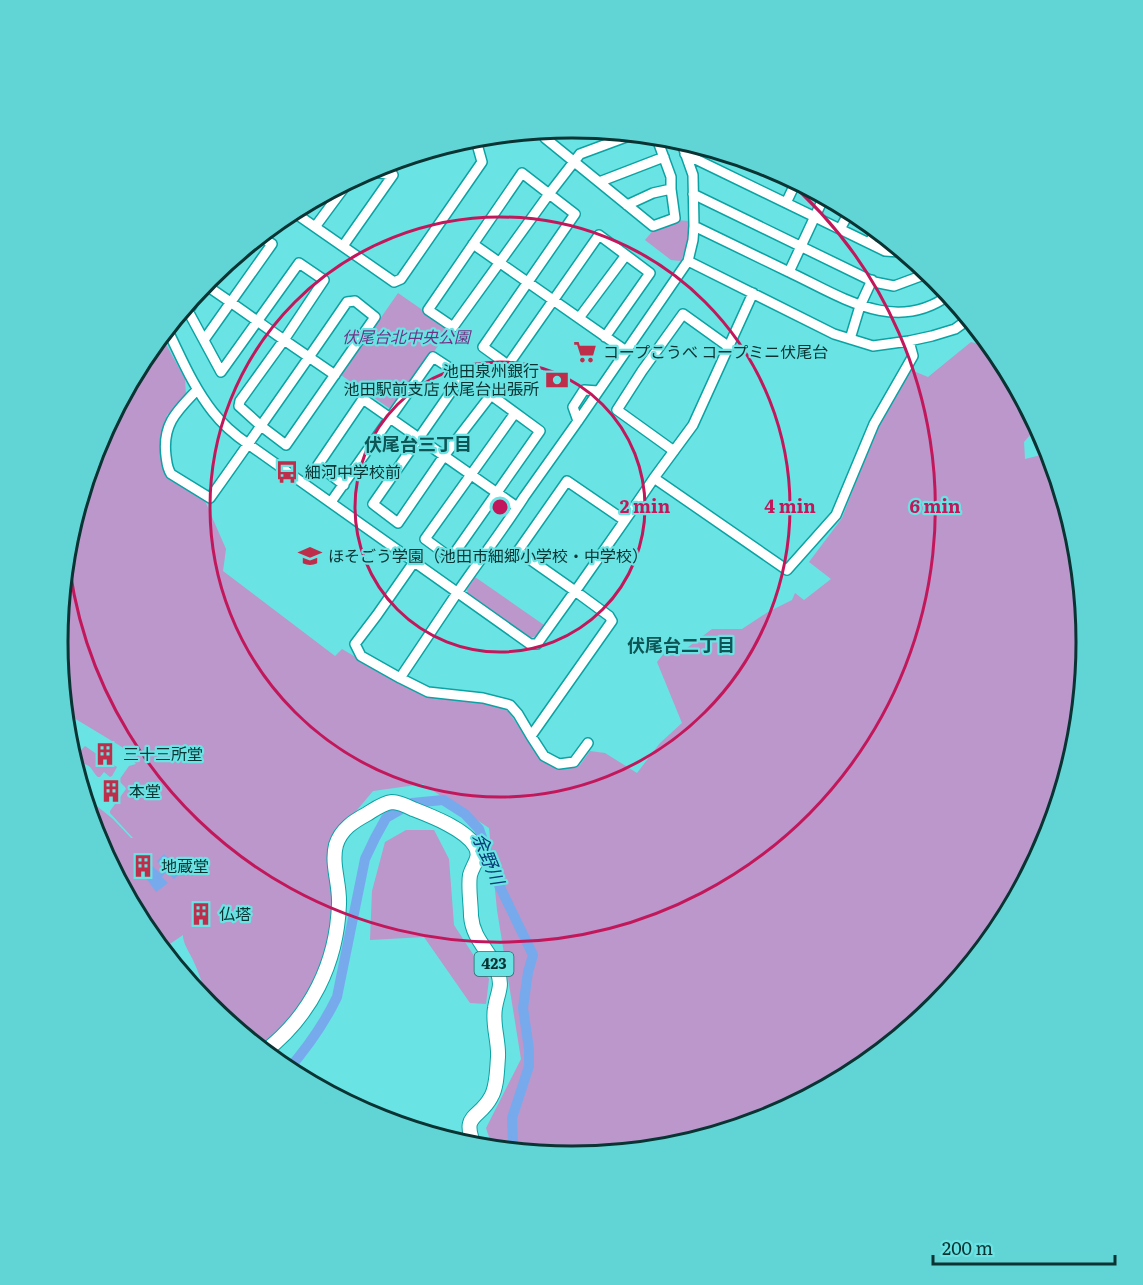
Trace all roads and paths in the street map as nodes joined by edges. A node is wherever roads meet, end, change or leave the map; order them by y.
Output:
1 (547, 140) edge
2 (615, 141) edge
3 (660, 146) edge
4 (478, 147) edge
5 (685, 154) joint
6 (664, 157) junction
7 (574, 162) junction
8 (387, 174) edge
9 (599, 182) junction
10 (670, 189) junction
11 (792, 189) edge
12 (549, 194) junction
13 (693, 194) junction
14 (338, 196) edge
15 (786, 203) junction
16 (821, 204) edge
17 (627, 205) junction
18 (301, 217) edge
19 (815, 217) junction
20 (846, 219) edge
21 (694, 226) junction
22 (315, 227) junction
23 (840, 229) junction
24 (872, 238) edge
25 (268, 241) edge
26 (870, 243) junction
27 (473, 244) junction
28 (343, 246) junction
29 (801, 246) junction
30 (888, 251) edge
31 (626, 255) junction
32 (688, 261) junction
33 (499, 263) junction
34 (789, 272) junction
35 (918, 277) edge
36 (872, 280) junction
37 (528, 282) junction
38 (213, 288) edge
39 (753, 293) junction
40 (554, 300) junction
41 (940, 300) edge
42 (231, 302) junction
43 (860, 306) junction
44 (190, 314) edge
45 (579, 318) junction
46 (258, 321) junction
47 (962, 324) edge
48 (171, 337) edge
49 (605, 337) junction
50 (850, 339) junction
51 (204, 340) junction
52 (284, 340) junction
53 (909, 341) junction
54 (729, 346) junction
55 (626, 351) junction
56 (309, 357) junction
57 (334, 375) junction
58 (198, 390) junction
59 (514, 413) junction
60 (391, 418) junction
61 (261, 426) junction
62 (419, 438) junction
63 (248, 444) junction
64 (674, 451) junction
65 (444, 456) junction
66 (471, 474) junction
67 (654, 478) junction
68 (344, 485) junction
69 (497, 492) junction
70 (331, 502) junction
71 (517, 507) junction
72 (624, 520) junction
73 (414, 562) junction
74 (575, 591) junction
75 (457, 593) junction
76 (400, 678) junction
77 (531, 736) junction
78 (588, 743) dead end
79 (271, 1047) edge
80 (471, 1136) edge

1 - 7 street
2 - 7 street
3 - 6 street
4 - 28 street
5 - 13 street
5 - 15 street
6 - 9 street
6 - 10 street
7 - 9 street
7 - 12 street
8 - 28 street
9 - 17 street
10 - 17 street
10 - 17 street
11 - 15 street
12 - 27 street
12 - 33 street
12 - 37 street
13 - 21 street
13 - 29 street
14 - 22 street
15 - 19 street
16 - 19 street
18 - 22 street
19 - 23 street
19 - 29 street
20 - 23 street
21 - 32 street
21 - 34 street
22 - 28 street
23 - 26 street
24 - 26 street
25 - 42 street
26 - 30 street
27 - 33 street
27 - 33 street
29 - 34 street
29 - 36 street
31 - 40 street
31 - 45 street
31 - 49 street
32 - 39 street
32 - 55 street
33 - 37 street
34 - 43 street
35 - 36 street
36 - 43 street
37 - 40 street
37 - 40 street
38 - 42 street
39 - 50 street
39 - 54 street
40 - 45 street
41 - 43 street
42 - 46 street
42 - 51 street
43 - 50 street
44 - 51 street
45 - 49 street
46 - 51 street
46 - 52 street
46 - 52 street
47 - 53 street
48 - 58 street
49 - 55 street
50 - 53 street
52 - 56 street
52 - 61 street
53 - 67 street
54 - 64 street
54 - 64 street
55 - 71 street
56 - 57 street
56 - 57 street
56 - 61 street
57 - 61 street
58 - 63 street
58 - 63 street
59 - 65 street
59 - 66 street
59 - 69 street
60 - 62 street
60 - 62 street
60 - 68 street
60 - 68 street
61 - 63 street
62 - 65 street
62 - 65 street
63 - 70 street
64 - 67 street
65 - 66 street
66 - 69 street
66 - 69 street
67 - 72 street
68 - 70 street
69 - 71 street
70 - 73 street
71 - 75 street
72 - 74 street
72 - 74 street
73 - 75 street
73 - 76 street
74 - 75 street
74 - 77 street
75 - 76 street
76 - 77 street
77 - 78 street
79 - 80 highway, 423

